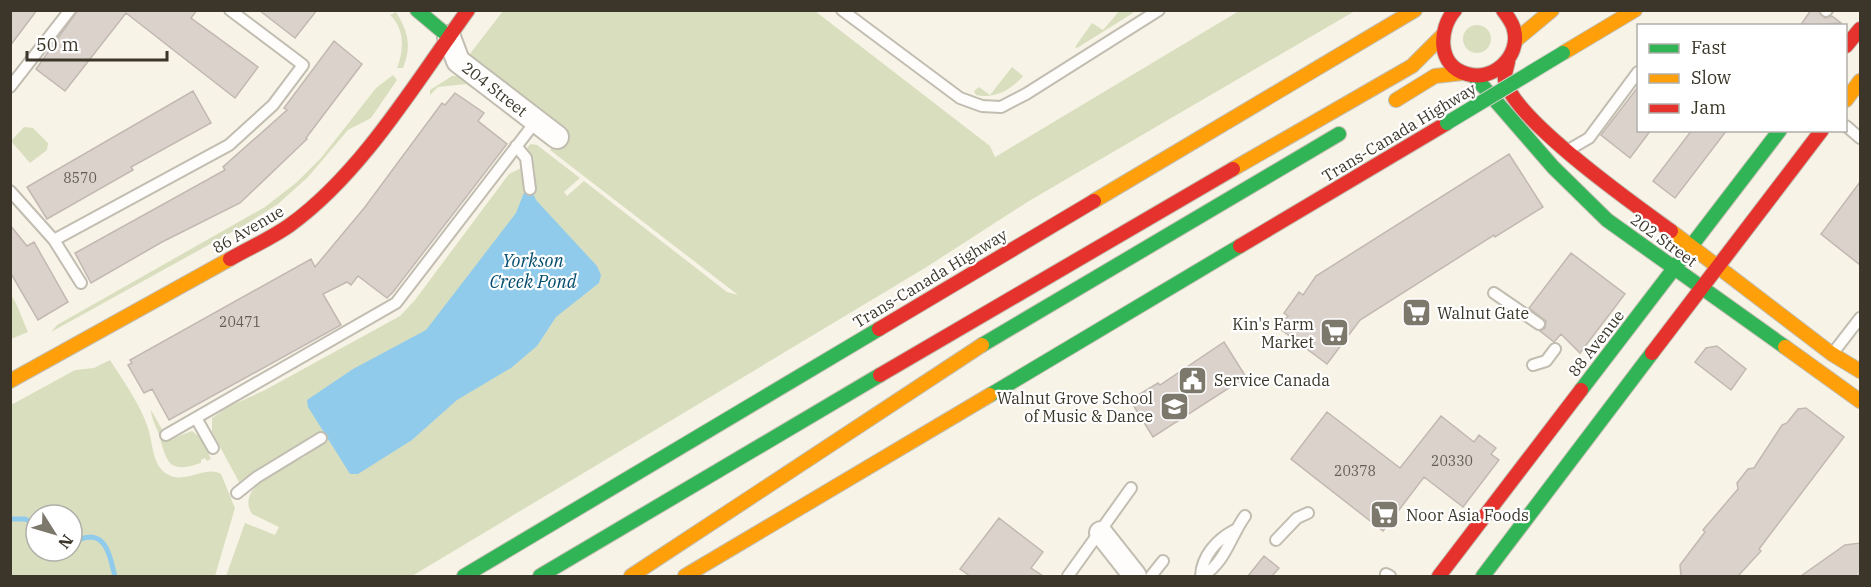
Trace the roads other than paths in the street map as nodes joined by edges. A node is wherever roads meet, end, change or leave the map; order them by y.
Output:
1 (70, 10) edge
2 (230, 10) edge
3 (417, 10) edge
4 (468, 10) edge
5 (842, 10) edge
6 (1159, 10) edge
7 (1415, 10) edge
8 (1444, 10) edge
9 (1455, 10) edge
10 (1503, 10) edge
11 (1552, 10) edge
12 (1635, 10) edge
13 (1860, 29) edge
14 (1442, 32) junction
15 (448, 37) junction
16 (1516, 40) junction
17 (1847, 44) edge
18 (1508, 62) junction
19 (1637, 73) edge
20 (1469, 75) junction
21 (1860, 81) edge
22 (10, 87) edge
23 (1847, 97) edge
24 (1383, 108) dead end
25 (536, 121) junction
26 (1352, 126) dead end
27 (1847, 128) edge
28 (1778, 132) edge
29 (1820, 132) edge
30 (557, 136) dead end
31 (1860, 138) edge
32 (516, 146) junction
33 (1565, 151) junction
34 (530, 189) dead end
35 (10, 191) edge
36 (54, 240) junction
37 (1691, 247) junction
38 (1718, 267) junction
39 (1675, 268) junction
40 (81, 283) dead end
41 (1701, 288) junction
42 (1494, 293) dead end
43 (1860, 318) edge
44 (1539, 324) dead end
45 (1555, 349) dead end
46 (1832, 354) junction
47 (1533, 365) dead end
48 (1860, 372) edge
49 (10, 381) edge
50 (1860, 401) edge
51 (196, 418) junction
52 (166, 435) dead end
53 (321, 438) dead end
54 (213, 448) dead end
55 (1131, 488) dead end
56 (237, 493) dead end
57 (1308, 513) dead end
58 (1245, 516) dead end
59 (1101, 533) junction
60 (1276, 540) dead end
61 (1163, 561) dead end
62 (464, 576) edge
63 (540, 576) edge
64 (631, 576) edge
65 (685, 576) edge
66 (1068, 576) edge
67 (1135, 576) edge
68 (1151, 576) edge
69 (1202, 576) edge
70 (1439, 576) edge
71 (1483, 576) edge

1 - 22 lane
2 - 36 lane
3 - 15 main road, 204 Street
4 - 15 main road, 86 Avenue
5 - 6 lane
7 - 62 main road, Trans-Canada Highway
8 - 14 main road
9 - 14 main road
10 - 16 main road
11 - 16 main road
12 - 65 main road, Trans-Canada Highway, bridge
13 - 17 main road
14 - 20 main road, 202 Street
14 - 63 main road
15 - 25 street, 204 Street
15 - 49 main road, 86 Avenue
16 - 18 main road
18 - 20 main road
18 - 33 main road, 202 Street
19 - 33 lane
20 - 24 main road
20 - 39 main road, 202 Street
21 - 23 main road
25 - 30 street, 204 Street
25 - 32 lane
26 - 64 main road
27 - 31 lane
28 - 37 main road, 88 Avenue
29 - 38 main road
32 - 34 lane
32 - 51 lane
33 - 37 main road, 202 Street
35 - 36 lane
36 - 40 lane
37 - 38 main road, 202 Street
37 - 39 main road, 88 Avenue
38 - 41 main road
38 - 46 main road, 202 Street
39 - 41 main road, 202 Street
39 - 70 main road, 88 Avenue
41 - 50 main road, 202 Street
41 - 71 main road
42 - 44 lane
43 - 46 lane
45 - 47 lane
46 - 48 main road, 202 Street
51 - 52 lane
51 - 54 lane
53 - 56 lane
55 - 59 lane
57 - 60 lane
58 - 69 lane
59 - 66 lane
59 - 67 street
61 - 68 lane

